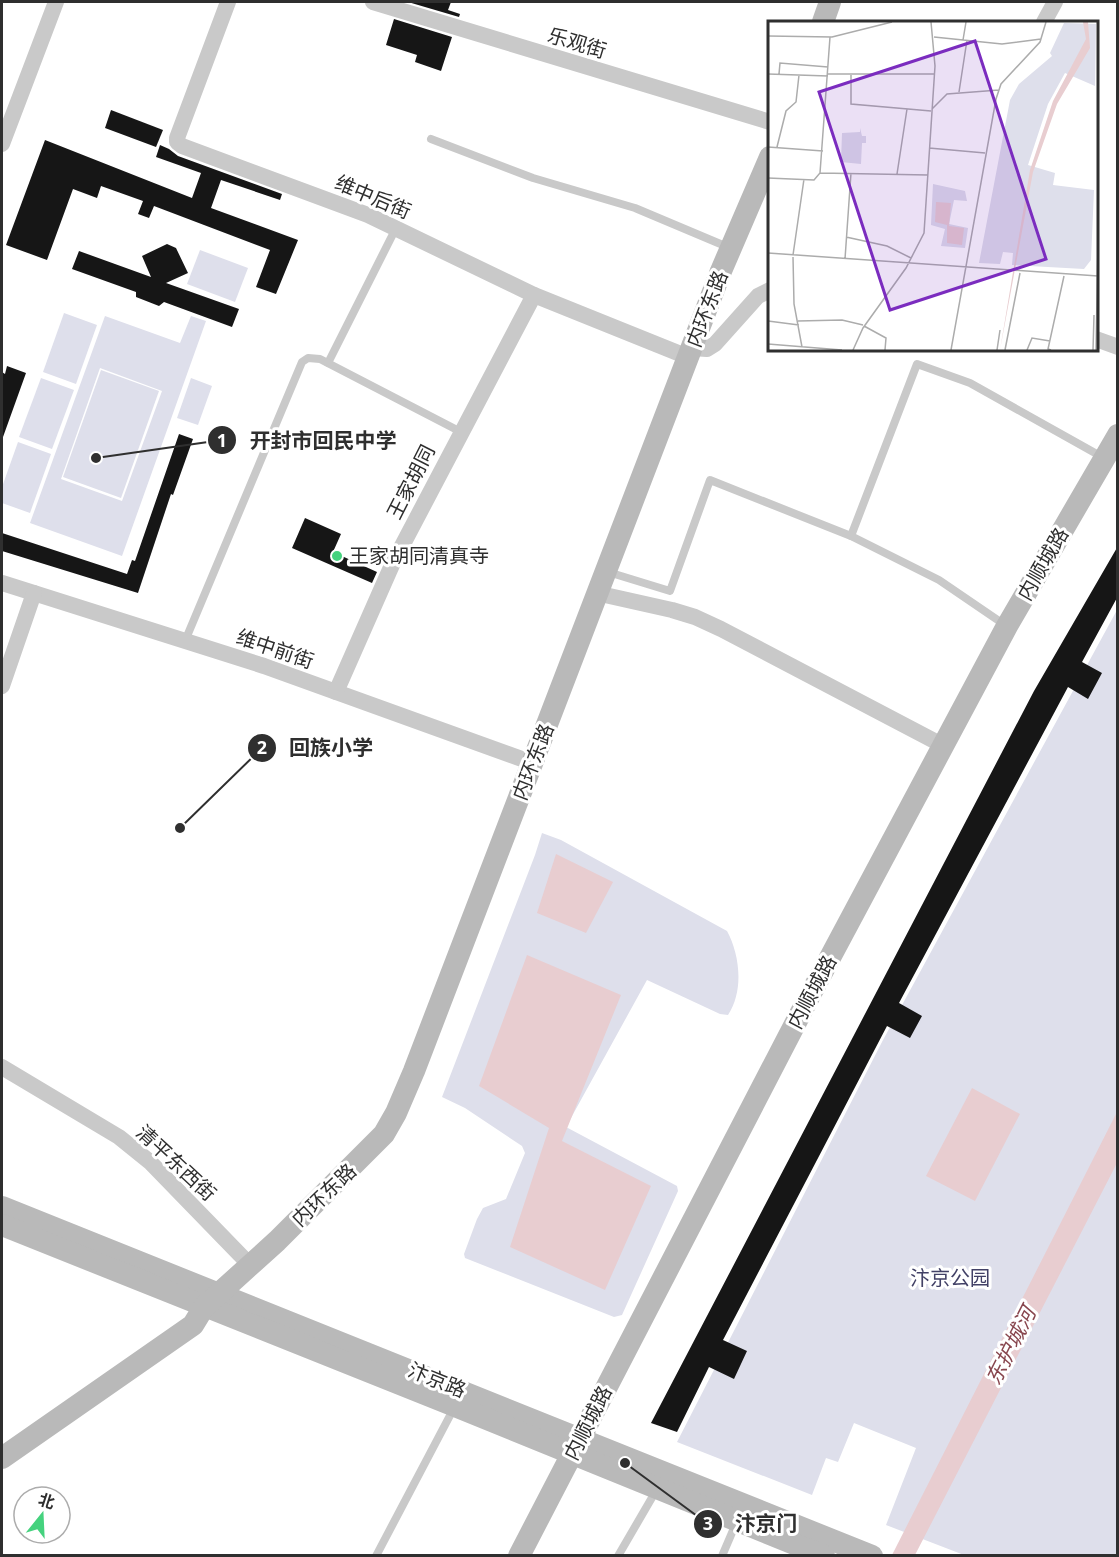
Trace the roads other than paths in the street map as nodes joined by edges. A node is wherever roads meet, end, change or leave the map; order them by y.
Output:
1 (56, 2) edge
2 (228, 2) edge
3 (373, 2) edge
4 (830, 2) edge
5 (1055, 2) edge
6 (823, 21) edge
7 (1045, 21) edge
8 (768, 121) edge
9 (431, 139) dead end
10 (2, 144) edge
11 (768, 162) edge
12 (396, 228) junction
13 (731, 248) junction
14 (768, 291) edge
15 (534, 295) junction
16 (1098, 340) edge
17 (1118, 347) edge
18 (690, 352) junction
19 (328, 363) junction
20 (461, 432) junction
21 (1118, 435) edge
22 (1104, 458) junction
23 (851, 536) junction
24 (605, 571) junction
25 (2, 583) edge
26 (34, 593) junction
27 (597, 593) junction
28 (1007, 626) junction
29 (185, 640) junction
30 (2, 686) edge
31 (336, 692) junction
32 (944, 746) junction
33 (532, 763) junction
34 (2, 1067) edge
35 (2, 1206) edge
36 (2, 1225) edge
37 (249, 1265) junction
38 (211, 1300) junction
39 (455, 1406) junction
40 (2, 1442) edge
41 (577, 1446) junction
42 (2, 1458) edge
43 (657, 1489) junction
44 (737, 1520) junction
45 (376, 1556) edge
46 (519, 1556) edge
47 (618, 1556) edge
48 (722, 1556) edge
49 (824, 1556) edge
50 (872, 1556) edge

1 - 10 street
2 - 12 street, 维中后街
3 - 8 street, 乐观街
4 - 6 street
5 - 7 street
9 - 13 lane
11 - 13 street, 内环东路
12 - 15 street, 维中后街
12 - 19 lane
13 - 18 street, 内环东路
14 - 18 street
15 - 18 street, 维中后街
15 - 20 street, 王家胡同
16 - 17 street
18 - 24 street, 内环东路
19 - 20 lane
19 - 29 lane
20 - 31 street, 王家胡同
21 - 22 street, 内顺城路
22 - 23 lane
22 - 28 street, 内顺城路
23 - 24 lane
23 - 28 lane
24 - 27 street, 内环东路
25 - 26 street, 维中前街
26 - 29 street, 维中前街
26 - 30 street
27 - 32 street
27 - 33 street, 内环东路
28 - 32 street, 内顺城路
29 - 31 street, 维中前街
31 - 33 street, 维中前街
32 - 41 street, 内顺城路
33 - 37 street, 内环东路
34 - 37 street, 清平东西街
35 - 38 street, 汴京路
36 - 38 street, 汴京路
37 - 38 street, 内环东路
38 - 39 street, 汴京路
38 - 40 street, 内环东路
38 - 41 street, 汴京路
38 - 42 street, 内环东路
39 - 41 street, 汴京路
39 - 45 lane
41 - 43 street, 汴京路
41 - 46 street, 内顺城路
41 - 50 street, 汴京路
43 - 44 street, 汴京路
43 - 47 lane
44 - 48 lane
44 - 49 street, 汴京路

